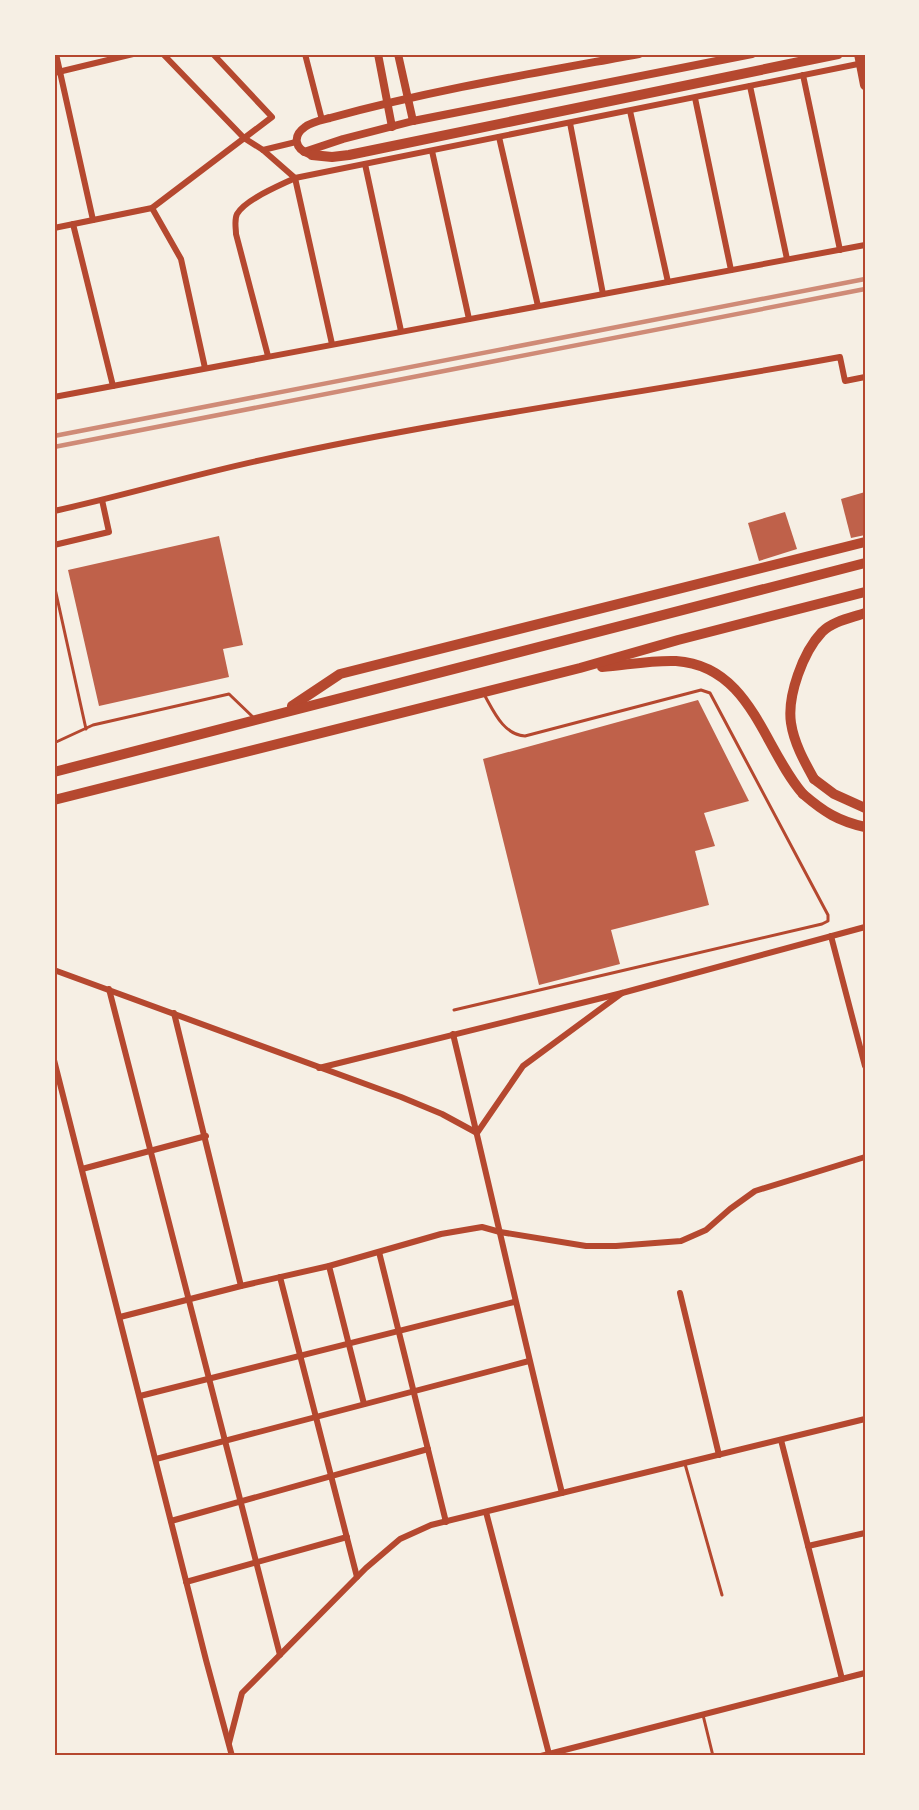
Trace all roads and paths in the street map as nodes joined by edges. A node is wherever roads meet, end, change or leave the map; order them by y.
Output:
1 (56, 54) edge
2 (133, 54) edge
3 (163, 54) edge
4 (213, 54) edge
5 (305, 54) edge
6 (378, 54) edge
7 (398, 54) edge
8 (639, 54) edge
9 (752, 54) edge
10 (838, 54) edge
11 (859, 54) edge
12 (865, 63) edge
13 (57, 72) edge
14 (803, 75) junction
15 (750, 86) junction
16 (865, 86) edge
17 (408, 98) junction
18 (694, 98) junction
19 (387, 102) junction
20 (630, 111) junction
21 (322, 120) junction
22 (413, 121) junction
23 (570, 123) junction
24 (392, 127) junction
25 (499, 137) junction
26 (244, 138) junction
27 (296, 142) junction
28 (263, 150) junction
29 (432, 151) junction
30 (308, 154) junction
31 (365, 164) junction
32 (295, 178) junction
33 (152, 208) junction
34 (93, 220) junction
35 (73, 224) junction
36 (54, 228) edge
37 (865, 245) edge
38 (840, 250) junction
39 (787, 260) junction
40 (731, 270) junction
41 (668, 282) junction
42 (603, 294) junction
43 (538, 306) junction
44 (469, 319) junction
45 (401, 332) junction
46 (332, 344) junction
47 (268, 356) junction
48 (205, 368) junction
49 (865, 377) edge
50 (112, 386) junction
51 (54, 397) edge
52 (102, 500) junction
53 (54, 511) edge
54 (865, 542) edge
55 (54, 545) edge
56 (865, 562) edge
57 (54, 584) edge
58 (865, 592) edge
59 (865, 614) edge
60 (580, 668) junction
61 (483, 692) junction
62 (284, 712) junction
63 (255, 719) junction
64 (86, 729) junction
65 (54, 743) edge
66 (54, 772) edge
67 (54, 800) edge
68 (865, 808) edge
69 (865, 827) edge
70 (865, 927) edge
71 (831, 936) junction
72 (54, 970) edge
73 (109, 989) junction
74 (622, 993) junction
75 (454, 1010) dead end
76 (174, 1013) junction
77 (453, 1034) junction
78 (54, 1060) edge
79 (865, 1066) edge
80 (319, 1068) junction
81 (477, 1132) junction
82 (206, 1136) junction
83 (151, 1151) junction
84 (865, 1157) edge
85 (82, 1169) junction
86 (500, 1232) junction
87 (379, 1252) junction
88 (329, 1266) junction
89 (280, 1277) junction
90 (241, 1286) junction
91 (680, 1293) dead end
92 (190, 1299) junction
93 (514, 1302) junction
94 (120, 1317) junction
95 (398, 1331) junction
96 (348, 1344) junction
97 (299, 1356) junction
98 (529, 1361) junction
99 (209, 1379) junction
100 (413, 1391) junction
101 (140, 1396) junction
102 (364, 1404) junction
103 (315, 1417) junction
104 (865, 1419) edge
105 (782, 1440) junction
106 (225, 1441) junction
107 (428, 1449) junction
108 (719, 1455) junction
109 (156, 1459) junction
110 (685, 1463) junction
111 (331, 1476) junction
112 (562, 1493) junction
113 (240, 1502) junction
114 (486, 1512) junction
115 (171, 1521) junction
116 (446, 1522) junction
117 (865, 1533) edge
118 (346, 1537) junction
119 (808, 1546) junction
120 (256, 1562) junction
121 (357, 1577) junction
122 (186, 1582) junction
123 (722, 1595) dead end
124 (280, 1655) junction
125 (865, 1673) edge
126 (842, 1679) junction
127 (703, 1715) junction
128 (229, 1743) junction
129 (549, 1754) junction
130 (232, 1756) edge
131 (541, 1756) edge
132 (713, 1756) edge

1 - 13 street
2 - 13 street
3 - 26 street
4 - 26 street
5 - 21 street
6 - 19 street
7 - 17 street
8 - 17 street
9 - 22 street
10 - 30 main road
11 - 16 main road
12 - 14 street
13 - 34 street
14 - 15 street
14 - 38 street
15 - 18 street
15 - 39 street
17 - 19 street
17 - 22 street
18 - 20 street
18 - 40 street
19 - 21 street
19 - 24 street
20 - 23 street
20 - 41 street
21 - 27 street
22 - 24 street
23 - 25 street
23 - 42 street
24 - 30 street
25 - 29 street
25 - 43 street
26 - 28 street
26 - 33 street
27 - 28 street
27 - 30 street
28 - 32 street
29 - 31 street
29 - 44 street
31 - 32 street
31 - 45 street
32 - 46 street
32 - 47 street
33 - 34 street
33 - 48 street
34 - 35 street
35 - 36 street
35 - 50 street
37 - 38 street
38 - 39 street
39 - 40 street
40 - 41 street
41 - 42 street
42 - 43 street
43 - 44 street
44 - 45 street
45 - 46 street
46 - 47 street
47 - 48 street
48 - 50 street
49 - 52 street
50 - 51 street
52 - 53 street
52 - 55 street
54 - 62 main road
56 - 62 main road
57 - 64 lane
58 - 60 main road
59 - 68 main road
60 - 61 main road
60 - 69 main road
61 - 67 main road
61 - 75 lane
62 - 63 main road
63 - 64 lane
63 - 66 main road
64 - 65 lane
70 - 71 street
71 - 74 street
71 - 79 street
72 - 73 street
73 - 76 street
73 - 83 street
74 - 77 street
74 - 81 street
76 - 80 street
76 - 82 street
77 - 80 street
77 - 81 street
78 - 85 street
80 - 81 street
81 - 86 street
82 - 83 street
82 - 90 street
83 - 85 street
83 - 92 street
84 - 86 street
85 - 94 street
86 - 87 street
86 - 93 street
87 - 88 street
87 - 95 street
88 - 89 street
88 - 96 street
89 - 90 street
89 - 97 street
90 - 92 street
91 - 108 street
92 - 94 street
92 - 99 street
93 - 95 street
93 - 98 street
94 - 101 street
95 - 96 street
95 - 100 street
96 - 97 street
96 - 102 street
97 - 99 street
97 - 103 street
98 - 100 street
98 - 112 street
99 - 101 street
99 - 106 street
100 - 102 street
100 - 107 street
101 - 109 street
102 - 103 street
103 - 106 street
103 - 111 street
104 - 105 street
105 - 108 street
105 - 119 street
106 - 109 street
106 - 113 street
107 - 111 street
107 - 116 street
108 - 110 street
109 - 115 street
110 - 112 street
110 - 123 lane
111 - 113 street
111 - 118 street
112 - 114 street
113 - 115 street
113 - 120 street
114 - 116 street
114 - 129 street
115 - 122 street
116 - 121 street
117 - 119 street
118 - 120 street
118 - 121 street
119 - 126 street
120 - 122 street
120 - 124 street
121 - 124 street
122 - 128 street
124 - 128 street
125 - 126 street
126 - 127 street
127 - 129 street
127 - 132 lane
128 - 130 street
129 - 131 street

